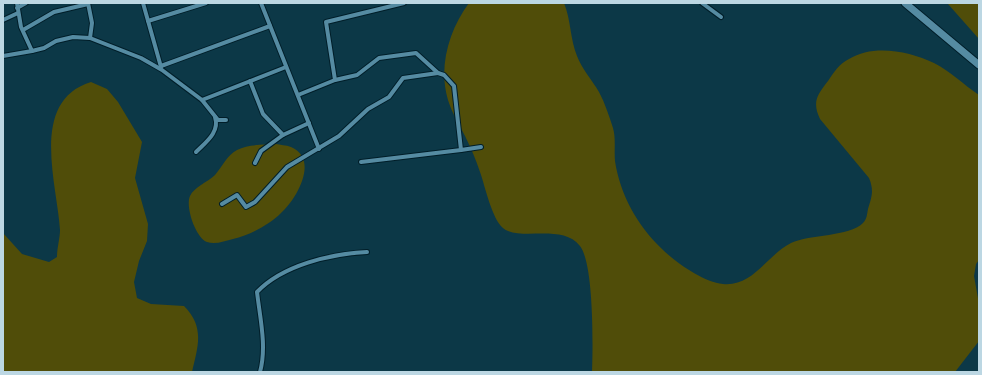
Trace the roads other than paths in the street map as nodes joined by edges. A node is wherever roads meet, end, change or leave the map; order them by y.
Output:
1 (17, 3) edge
2 (26, 3) edge
3 (88, 3) edge
4 (142, 3) edge
5 (206, 3) edge
6 (261, 3) edge
7 (404, 3) edge
8 (702, 3) edge
9 (905, 3) edge
10 (17, 8) junction
11 (18, 13) junction
12 (721, 17) dead end
13 (3, 20) edge
14 (148, 21) junction
15 (270, 26) junction
16 (23, 30) junction
17 (90, 38) junction
18 (32, 51) junction
19 (3, 56) edge
20 (979, 65) edge
21 (286, 67) junction
22 (161, 68) junction
23 (438, 73) junction
24 (335, 80) junction
25 (250, 81) junction
26 (298, 94) junction
27 (202, 100) junction
28 (215, 118) junction
29 (226, 120) dead end
30 (309, 123) junction
31 (283, 135) junction
32 (482, 147) dead end
33 (319, 149) junction
34 (461, 150) junction
35 (196, 152) dead end
36 (361, 162) dead end
37 (255, 163) dead end
38 (222, 204) dead end
39 (367, 252) dead end
40 (260, 372) edge

1 - 10 street
2 - 10 street
3 - 16 street
3 - 17 street
4 - 14 street
5 - 14 street
6 - 15 street
7 - 24 street
8 - 12 street
9 - 20 street
10 - 11 street
11 - 13 street
11 - 16 street
14 - 22 street
15 - 21 street
15 - 22 street
16 - 18 street
17 - 18 street
17 - 22 street
18 - 19 street
21 - 25 street
21 - 26 street
22 - 27 street
23 - 24 street
23 - 33 street
23 - 34 street
24 - 26 street
25 - 27 street
25 - 31 street
26 - 30 street
27 - 28 street
28 - 29 street
28 - 35 street
30 - 31 street
30 - 33 street
31 - 37 street
32 - 34 street
33 - 38 street
34 - 36 street
39 - 40 street

